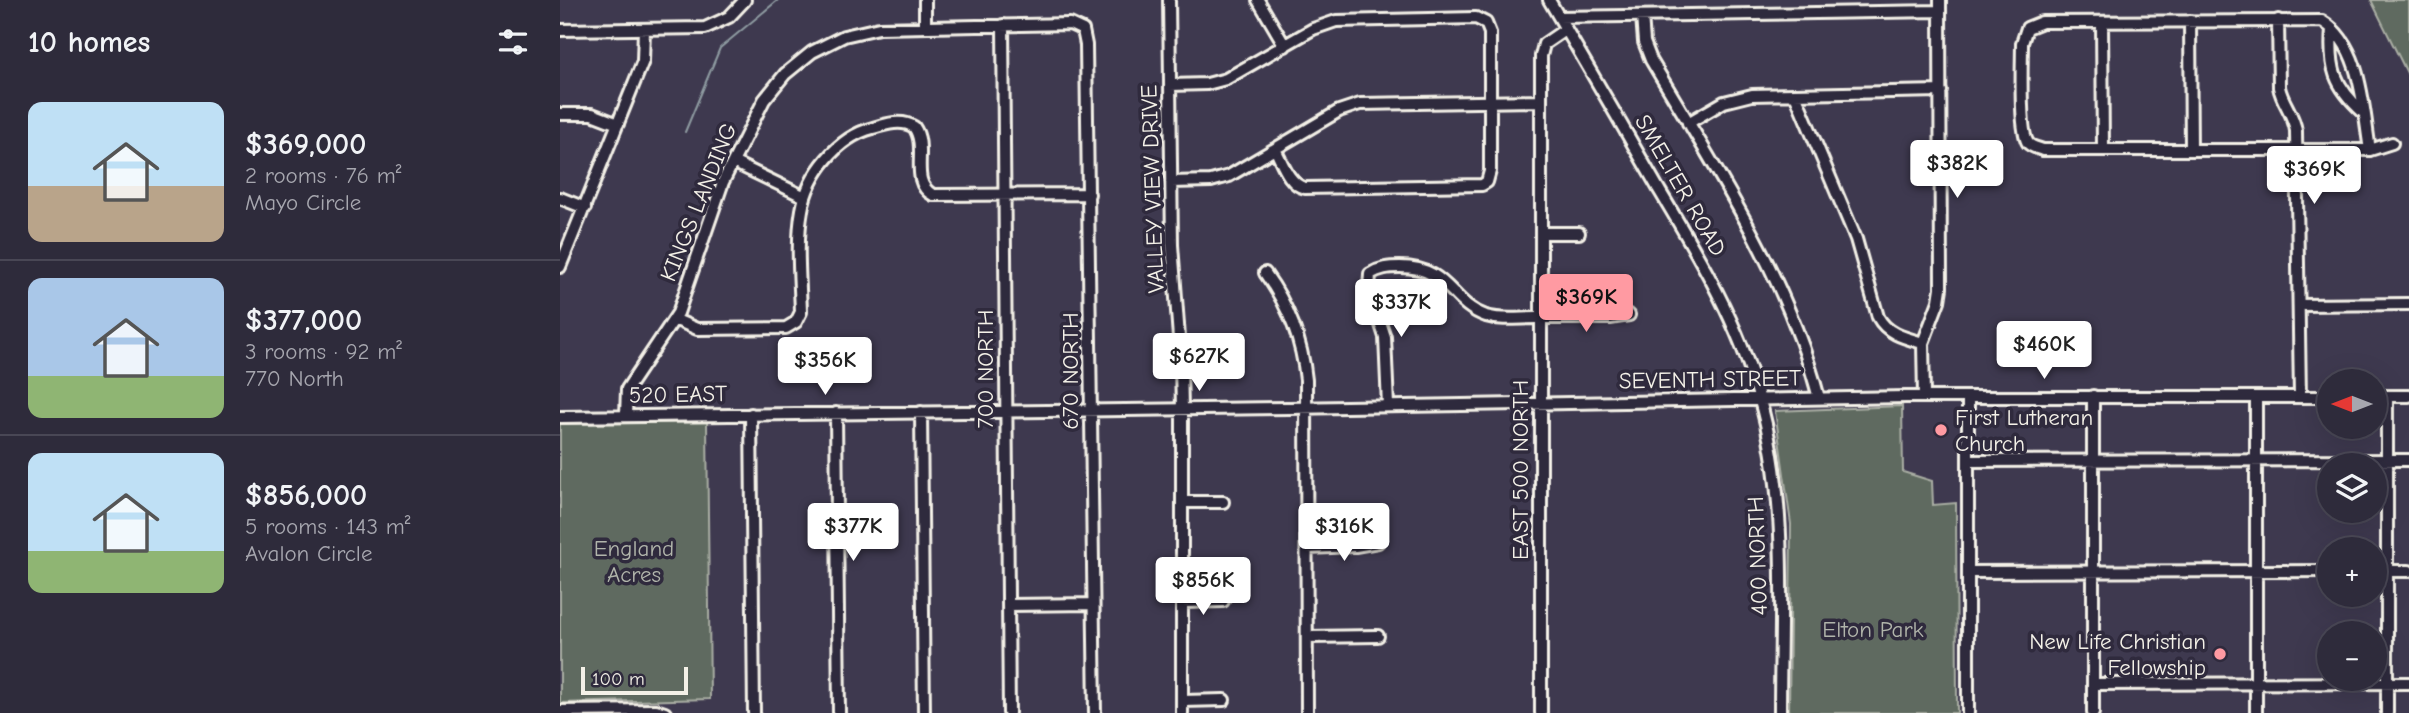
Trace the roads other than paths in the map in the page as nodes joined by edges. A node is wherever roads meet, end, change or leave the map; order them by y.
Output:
1 (744, 0) edge
2 (925, 0) edge
3 (1169, 0) edge
4 (1258, 0) edge
5 (1549, 0) edge
6 (1940, 5) edge
7 (1642, 16) junction
8 (1559, 17) junction
9 (2278, 20) junction
10 (2190, 21) junction
11 (2102, 22) junction
12 (1003, 25) junction
13 (925, 26) junction
14 (644, 29) junction
15 (1566, 29) junction
16 (2332, 29) junction
17 (560, 30) edge
18 (1083, 30) joint
19 (1285, 46) junction
20 (1170, 85) junction
21 (1941, 91) junction
22 (1795, 94) junction
23 (1541, 101) junction
24 (1490, 102) junction
25 (2363, 112) junction
26 (560, 114) edge
27 (1688, 123) junction
28 (618, 124) junction
29 (2392, 143) dead end
30 (1275, 149) junction
31 (2103, 150) junction
32 (2191, 150) junction
33 (2297, 150) junction
34 (2370, 150) junction
35 (733, 163) junction
36 (1171, 181) junction
37 (1089, 194) junction
38 (1005, 196) junction
39 (805, 197) junction
40 (560, 198) edge
41 (585, 208) junction
42 (1541, 233) junction
43 (1579, 233) dead end
44 (560, 267) edge
45 (1265, 274) dead end
46 (2409, 304) edge
47 (2299, 305) junction
48 (1629, 315) dead end
49 (1541, 318) junction
50 (674, 319) junction
51 (1923, 343) junction
52 (2093, 396) junction
53 (2387, 396) edge
54 (2409, 396) edge
55 (1924, 397) junction
56 (1968, 397) junction
57 (2256, 397) junction
58 (2300, 397) junction
59 (2317, 397) edge
60 (1760, 398) junction
61 (1819, 398) junction
62 (1541, 404) junction
63 (1388, 406) junction
64 (1307, 407) junction
65 (1091, 409) junction
66 (1182, 409) junction
67 (1006, 411) junction
68 (921, 412) junction
69 (836, 413) junction
70 (751, 414) junction
71 (626, 416) junction
72 (560, 417) edge
73 (1968, 460) junction
74 (2093, 460) junction
75 (2256, 460) junction
76 (2317, 460) edge
77 (2387, 460) edge
78 (2409, 460) edge
79 (1182, 502) junction
80 (1223, 502) dead end
81 (1378, 542) dead end
82 (1307, 548) junction
83 (2256, 571) junction
84 (2317, 571) edge
85 (2387, 571) edge
86 (2409, 571) edge
87 (1968, 572) junction
88 (2093, 572) junction
89 (1223, 601) dead end
90 (1182, 602) junction
91 (1093, 604) junction
92 (1008, 605) junction
93 (1378, 636) dead end
94 (1307, 637) junction
95 (2256, 683) junction
96 (2317, 683) edge
97 (2387, 683) edge
98 (2409, 683) edge
99 (2093, 684) junction
100 (2387, 691) edge
101 (1224, 700) dead end
102 (1182, 701) junction
103 (560, 711) edge
104 (665, 713) edge
105 (754, 713) edge
106 (839, 713) edge
107 (924, 713) edge
108 (1009, 713) edge
109 (1095, 713) edge
110 (1182, 713) edge
111 (1307, 713) edge
112 (1541, 713) edge
113 (1780, 713) edge
114 (1968, 713) edge
115 (2093, 713) edge
116 (2256, 713) edge
117 (2387, 713) edge

1 - 14 street
2 - 13 street
3 - 20 street, VALLEY VIEW DRIVE
4 - 19 street
5 - 8 street, SMELTER ROAD
6 - 7 street
6 - 21 street
7 - 8 street
7 - 27 street
8 - 15 street, SMELTER ROAD
9 - 10 street
9 - 16 street
9 - 33 street
10 - 11 street
10 - 32 street
11 - 31 street
11 - 31 street
12 - 13 street, KINGS LANDING
12 - 18 street, KINGS LANDING
12 - 38 street, 700 NORTH
13 - 35 street, KINGS LANDING
14 - 17 street
14 - 28 street
15 - 23 street, EAST 500 NORTH
15 - 60 street, SMELTER ROAD
16 - 25 street
16 - 25 street
18 - 37 street, 670 NORTH
19 - 20 street
19 - 24 street
20 - 36 street, VALLEY VIEW DRIVE
21 - 22 street
21 - 51 street
22 - 27 street
22 - 51 street
23 - 24 street
23 - 42 street, EAST 500 NORTH
24 - 30 street
24 - 30 street
25 - 34 street
26 - 28 street
27 - 61 street
28 - 41 street
29 - 34 street
30 - 36 street
31 - 32 street
32 - 33 street
33 - 34 street
33 - 47 street
35 - 39 street
35 - 50 street, KINGS LANDING
36 - 66 street, VALLEY VIEW DRIVE
37 - 38 street
37 - 65 street, 670 NORTH
38 - 39 street
38 - 67 street, 700 NORTH
39 - 50 street
40 - 41 street
41 - 44 street
42 - 43 street
42 - 49 street, EAST 500 NORTH
45 - 64 street
46 - 47 street
47 - 58 street
48 - 49 street
49 - 62 street, EAST 500 NORTH
49 - 63 street
50 - 71 street, KINGS LANDING
51 - 55 street
52 - 56 street, SEVENTH STREET
52 - 57 street, SEVENTH STREET
52 - 74 street
53 - 54 street
55 - 56 street, SEVENTH STREET
55 - 61 street, SEVENTH STREET
56 - 73 street
57 - 58 street, SEVENTH STREET
57 - 75 street
58 - 59 street, SEVENTH STREET
60 - 61 street, SEVENTH STREET
60 - 62 street, SEVENTH STREET
60 - 113 street, 400 NORTH
62 - 63 street, SEVENTH STREET
62 - 112 street, EAST 500 NORTH
63 - 64 street, SEVENTH STREET
64 - 66 street, SEVENTH STREET
64 - 82 street
65 - 66 street, SEVENTH STREET
65 - 67 street, 520 EAST
65 - 91 street, 670 NORTH
66 - 79 street, VALLEY VIEW DRIVE
67 - 68 street, 520 EAST
67 - 92 street, 700 NORTH
68 - 69 street, 520 EAST
68 - 107 street
69 - 70 street, 520 EAST
69 - 106 street
70 - 71 street, 520 EAST
70 - 105 street
71 - 72 street, 520 EAST
73 - 74 street
73 - 87 street
74 - 75 street
74 - 88 street
75 - 76 street
75 - 83 street
77 - 78 street
79 - 80 street
79 - 90 street, VALLEY VIEW DRIVE
81 - 82 street
82 - 94 street
83 - 84 street
83 - 88 street
83 - 95 street
85 - 86 street
87 - 88 street
87 - 114 street
88 - 99 street
89 - 90 street
90 - 102 street, VALLEY VIEW DRIVE
91 - 92 street
91 - 109 street, 670 NORTH
92 - 108 street, 700 NORTH
93 - 94 street
94 - 111 street
95 - 96 street
95 - 99 street
95 - 116 street
97 - 98 street
99 - 115 street
100 - 117 street
101 - 102 street
102 - 110 street, VALLEY VIEW DRIVE
103 - 104 street

